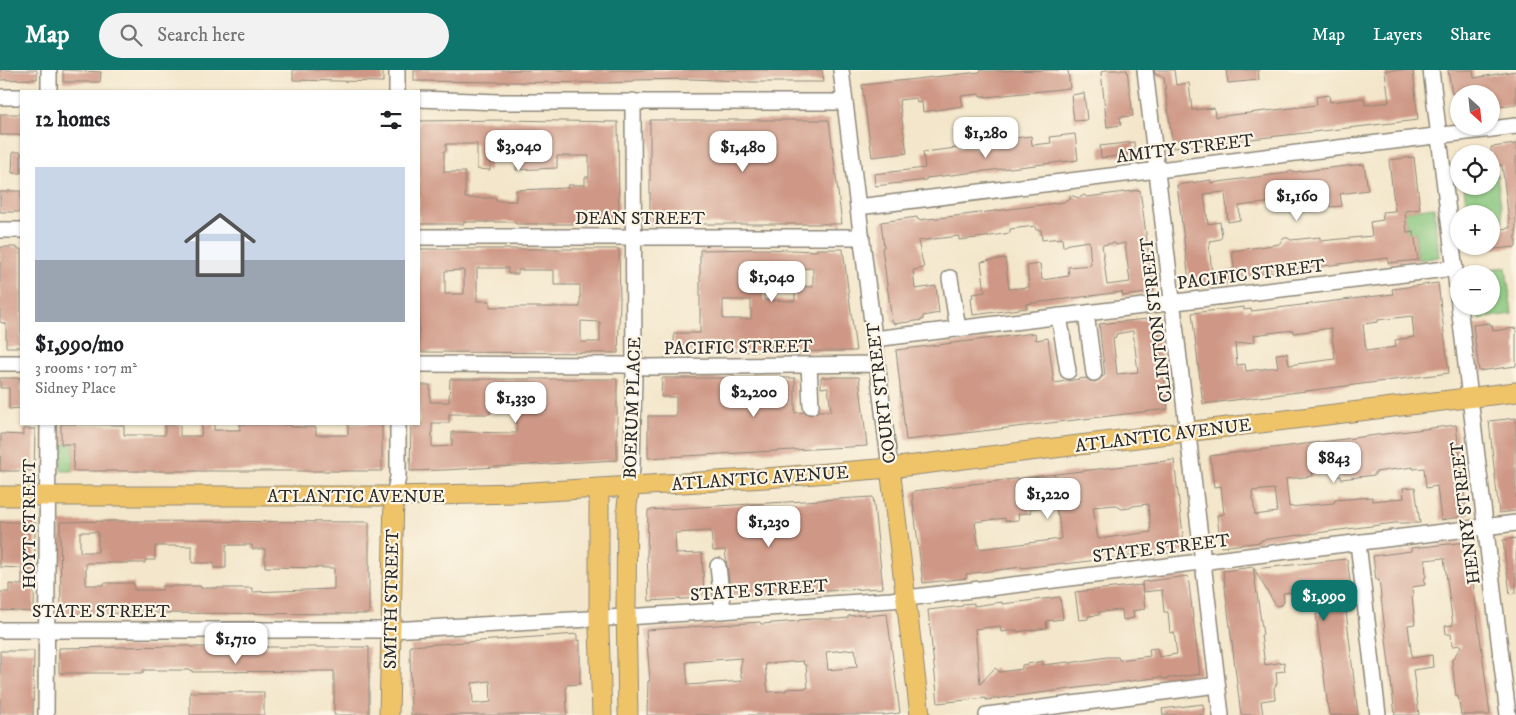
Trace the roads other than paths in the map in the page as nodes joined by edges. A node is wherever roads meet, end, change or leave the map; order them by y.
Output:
1 (49, 70) edge
2 (397, 70) edge
3 (1145, 70) edge
4 (1431, 70) edge
5 (846, 71) edge
6 (49, 90) edge
7 (397, 90) edge
8 (0, 97) edge
9 (20, 97) edge
10 (420, 99) edge
11 (633, 101) junction
12 (845, 102) junction
13 (1516, 126) edge
14 (1439, 135) junction
15 (1158, 170) junction
16 (858, 207) junction
17 (0, 230) edge
18 (20, 230) edge
19 (634, 236) junction
20 (420, 237) edge
21 (862, 237) junction
22 (1454, 265) edge
23 (1450, 268) edge
24 (950, 278) dead end
25 (1173, 302) junction
26 (1086, 313) junction
27 (1460, 315) edge
28 (1059, 316) junction
29 (958, 329) junction
30 (874, 339) junction
31 (0, 363) edge
32 (20, 363) edge
33 (420, 364) edge
34 (877, 364) junction
35 (809, 365) junction
36 (634, 366) junction
37 (1068, 371) dead end
38 (1094, 373) dead end
39 (1516, 392) edge
40 (1470, 397) junction
41 (811, 406) dead end
42 (48, 425) edge
43 (398, 425) edge
44 (1188, 432) junction
45 (890, 468) junction
46 (630, 486) junction
47 (599, 488) junction
48 (0, 496) edge
49 (48, 496) junction
50 (394, 496) junction
51 (1516, 523) edge
52 (1485, 527) junction
53 (1358, 543) junction
54 (1204, 562) junction
55 (718, 566) dead end
56 (906, 598) junction
57 (723, 611) junction
58 (626, 618) junction
59 (599, 619) junction
60 (0, 630) edge
61 (47, 630) junction
62 (391, 630) junction
63 (1217, 685) junction
64 (46, 715) edge
65 (389, 715) edge
66 (602, 715) edge
67 (628, 715) edge
68 (920, 715) edge
69 (987, 715) edge
70 (1221, 715) edge
71 (1378, 715) edge
72 (1508, 715) edge

1 - 6 street
2 - 7 street
3 - 15 street, CLINTON STREET
4 - 14 street, HENRY STREET
5 - 12 street, COURT STREET
8 - 9 street
10 - 11 street
11 - 12 street
11 - 19 street, BOERUM PLACE
12 - 16 street, COURT STREET
13 - 14 street, AMITY STREET
14 - 15 street, AMITY STREET
14 - 22 street, HENRY STREET
15 - 16 street, AMITY STREET
15 - 25 street, CLINTON STREET
16 - 21 street, COURT STREET
17 - 18 street
19 - 20 street, DEAN STREET
19 - 21 street, DEAN STREET
19 - 36 street, BOERUM PLACE
21 - 30 street, COURT STREET
23 - 25 street, PACIFIC STREET
24 - 29 street
25 - 26 street, PACIFIC STREET
25 - 44 street, CLINTON STREET
26 - 28 street, PACIFIC STREET
26 - 38 street
27 - 40 street, HENRY STREET
28 - 29 street, PACIFIC STREET
28 - 37 street
29 - 30 street, PACIFIC STREET
30 - 34 street, COURT STREET
31 - 32 street
33 - 36 street, PACIFIC STREET
34 - 35 street, PACIFIC STREET
34 - 45 street, COURT STREET
35 - 36 street, PACIFIC STREET
35 - 41 street
36 - 46 street, BOERUM PLACE
39 - 40 main road, ATLANTIC AVENUE
40 - 44 main road, ATLANTIC AVENUE
40 - 52 street, HENRY STREET
42 - 49 street, HOYT STREET
43 - 50 street, SMITH STREET
44 - 45 main road, ATLANTIC AVENUE
44 - 54 street, CLINTON STREET
45 - 46 main road, ATLANTIC AVENUE
45 - 56 main road, COURT STREET
46 - 47 main road, ATLANTIC AVENUE
46 - 58 main road, BOERUM PLACE
47 - 50 main road, ATLANTIC AVENUE
47 - 59 main road, BOERUM PLACE
48 - 49 main road, ATLANTIC AVENUE
49 - 50 main road, ATLANTIC AVENUE
49 - 61 street, HOYT STREET
50 - 62 main road, SMITH STREET
51 - 52 street, STATE STREET
52 - 53 street, STATE STREET
52 - 72 street, HENRY STREET
53 - 54 street, STATE STREET
53 - 71 street
54 - 56 street, STATE STREET
54 - 63 street, CLINTON STREET
55 - 57 street
56 - 57 street, STATE STREET
56 - 68 main road, COURT STREET
57 - 58 street, STATE STREET
58 - 59 street, STATE STREET
58 - 67 main road, BOERUM PLACE
59 - 62 street, STATE STREET
59 - 66 main road, BOERUM PLACE
60 - 61 street, STATE STREET
61 - 62 street, STATE STREET
61 - 64 street, HOYT STREET
62 - 65 main road, SMITH STREET
63 - 69 street
63 - 70 street, CLINTON STREET

